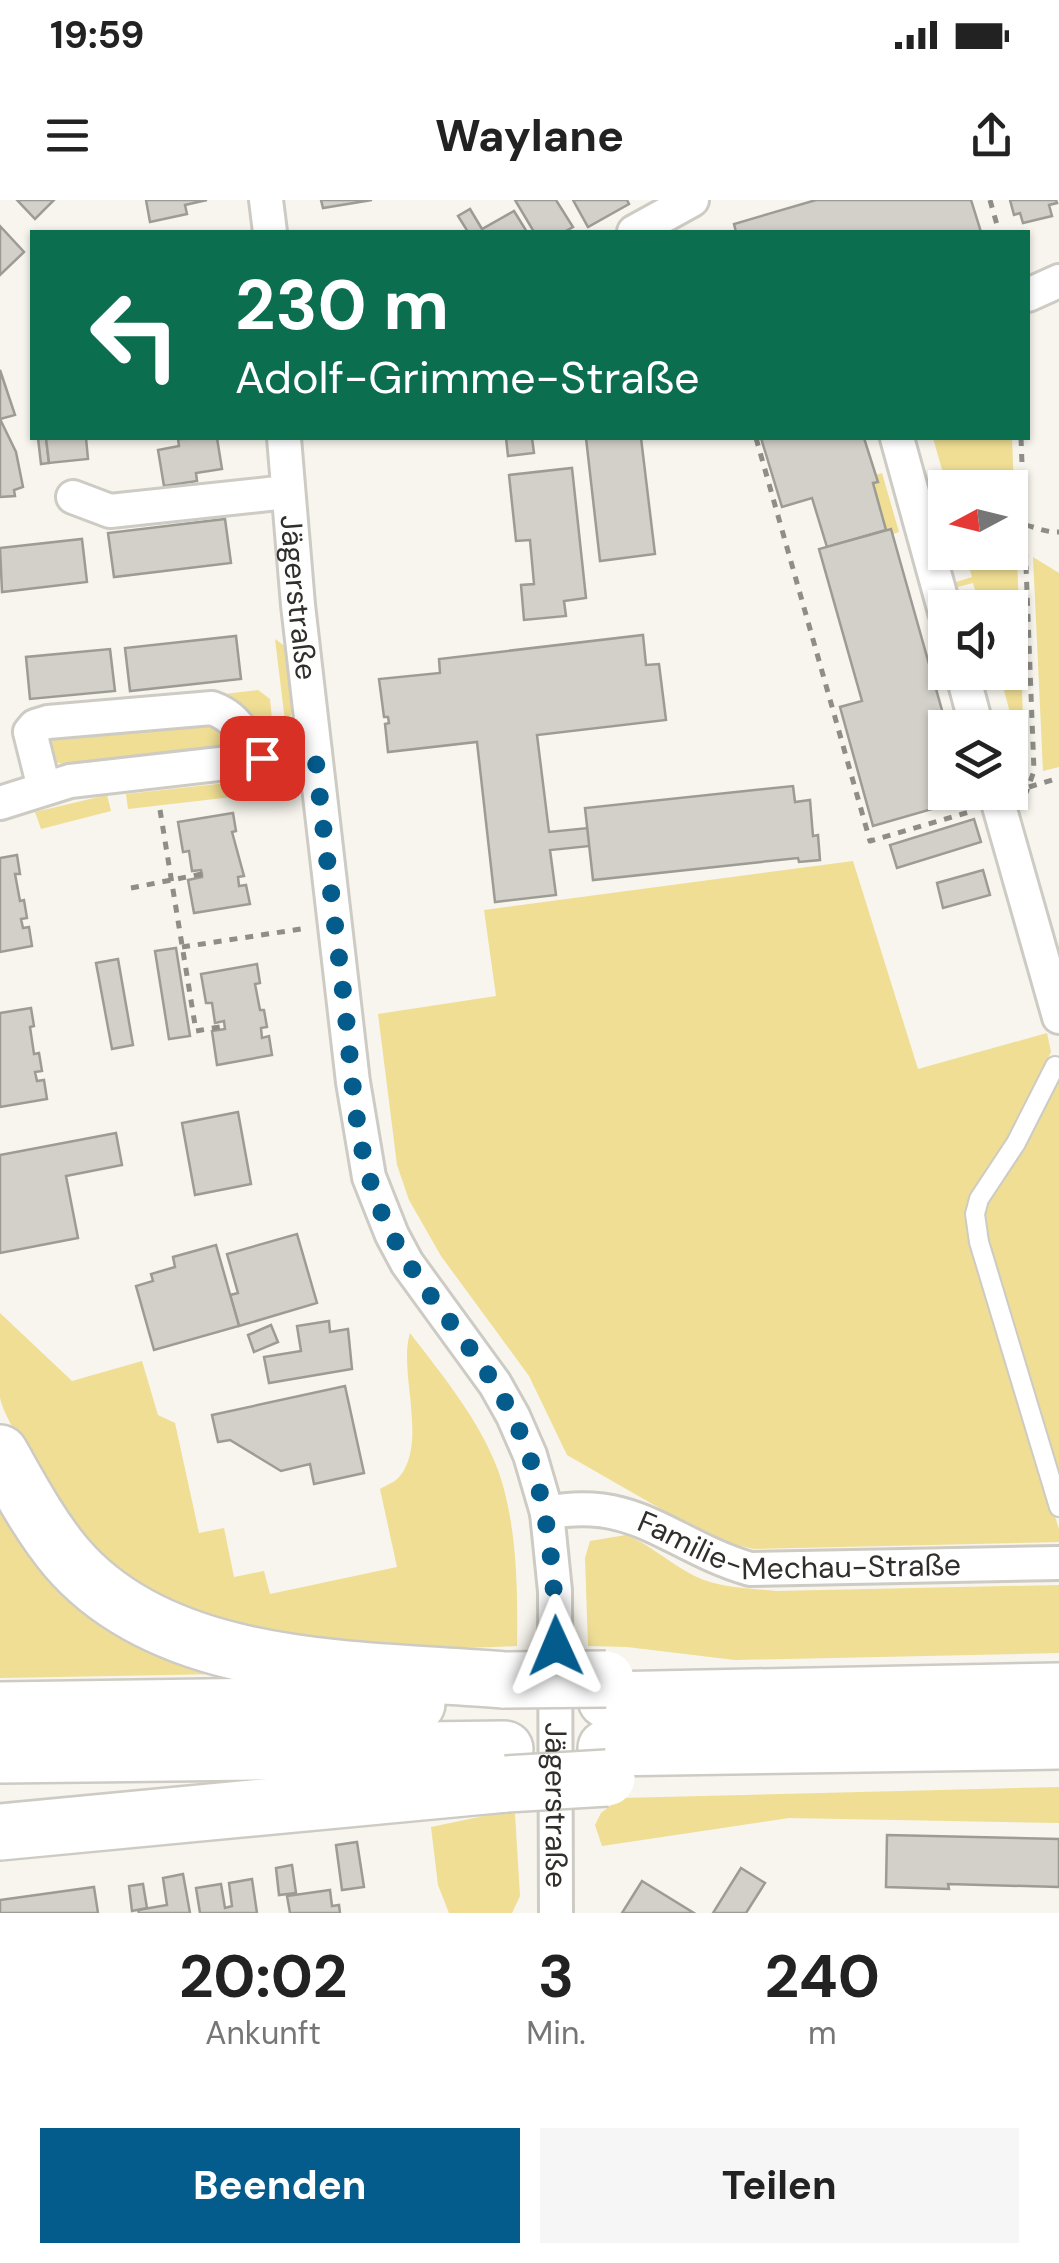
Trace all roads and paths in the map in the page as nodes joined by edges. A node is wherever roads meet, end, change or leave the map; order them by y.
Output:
1 (266, 200) edge
2 (692, 200) edge
3 (990, 200) edge
4 (270, 230) edge
5 (638, 230) edge
6 (998, 230) edge
7 (1059, 281) edge
8 (1030, 294) edge
9 (284, 440) edge
10 (757, 440) edge
11 (898, 440) edge
12 (1021, 440) edge
13 (1022, 470) edge
14 (287, 492) junction
15 (72, 497) dead end
16 (1028, 525) edge
17 (1059, 532) edge
18 (1026, 570) edge
19 (939, 590) edge
20 (315, 753) junction
21 (249, 758) junction
22 (1059, 778) edge
23 (1030, 786) joint
24 (44, 788) junction
25 (0, 802) edge
26 (160, 810) dead end
27 (965, 810) edge
28 (1003, 810) edge
29 (202, 874) dead end
30 (171, 880) junction
31 (131, 888) dead end
32 (300, 929) dead end
33 (182, 947) junction
34 (1059, 1016) edge
35 (225, 1026) dead end
36 (1055, 1066) dead end
37 (0, 1454) edge
38 (1059, 1507) edge
39 (547, 1513) junction
40 (1059, 1563) edge
41 (1059, 1690) edge
42 (0, 1710) edge
43 (606, 1726) junction
44 (505, 1729) junction
45 (1059, 1741) edge
46 (0, 1755) edge
47 (0, 1832) edge
48 (556, 1913) edge

1 - 4 street
2 - 5 street
3 - 6 path
7 - 8 street
9 - 14 street, Jägerstraße
10 - 27 path
11 - 19 street
12 - 13 path
14 - 15 street, Jägerstraße
14 - 20 street, Jägerstraße
16 - 17 path
18 - 23 path
20 - 21 street
20 - 39 street, Jägerstraße
21 - 24 street
21 - 24 street
22 - 23 path
24 - 25 street
26 - 30 path
28 - 34 street
29 - 30 path
30 - 31 path
30 - 33 path
32 - 33 path
33 - 35 path
36 - 38 lane
37 - 44 highway
39 - 40 street, Familie-Mechau-Straße
39 - 48 street, Jägerstraße
41 - 43 highway
42 - 44 highway
43 - 44 highway, bridge
43 - 44 highway, bridge
43 - 45 highway
44 - 46 highway
44 - 47 highway

